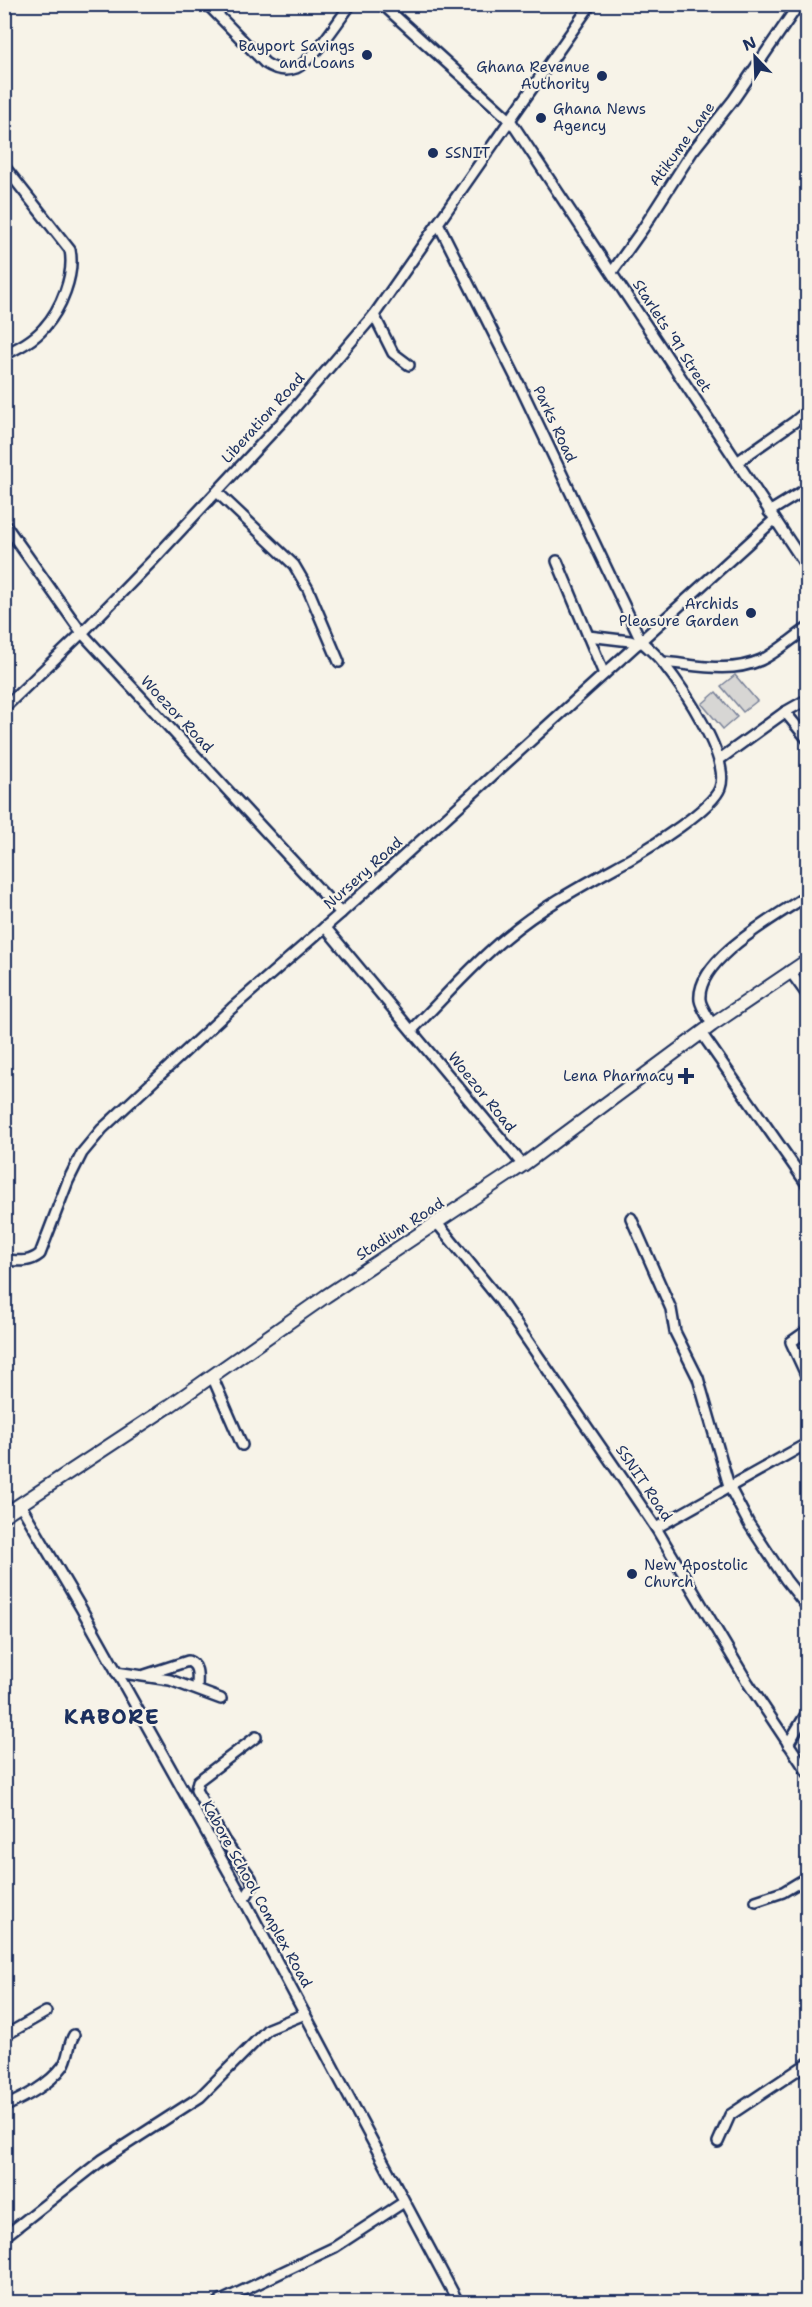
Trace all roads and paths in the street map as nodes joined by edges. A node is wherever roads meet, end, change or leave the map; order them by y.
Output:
1 (207, 4) edge
2 (351, 4) edge
3 (382, 4) edge
4 (591, 4) edge
5 (799, 4) edge
6 (510, 120) junction
7 (4, 166) edge
8 (438, 223) junction
9 (612, 272) junction
10 (375, 315) junction
11 (4, 355) edge
12 (409, 365) dead end
13 (807, 410) edge
14 (737, 462) junction
15 (807, 488) edge
16 (217, 492) junction
17 (771, 516) junction
18 (4, 523) edge
19 (557, 561) dead end
20 (807, 568) edge
21 (807, 628) edge
22 (82, 633) junction
23 (588, 636) junction
24 (640, 642) junction
25 (339, 662) dead end
26 (663, 662) junction
27 (604, 674) junction
28 (807, 699) edge
29 (4, 708) edge
30 (785, 712) junction
31 (807, 740) edge
32 (720, 759) junction
33 (807, 895) edge
34 (341, 913) junction
35 (325, 927) junction
36 (807, 960) edge
37 (790, 971) junction
38 (807, 996) edge
39 (712, 1025) junction
40 (412, 1030) junction
41 (702, 1034) junction
42 (523, 1165) junction
43 (807, 1186) edge
44 (631, 1218) dead end
45 (437, 1222) junction
46 (6, 1260) edge
47 (807, 1330) edge
48 (212, 1376) junction
49 (807, 1379) edge
50 (807, 1443) edge
51 (242, 1445) dead end
52 (729, 1486) junction
53 (20, 1504) junction
54 (4, 1515) edge
55 (656, 1528) junction
56 (807, 1608) edge
57 (116, 1672) junction
58 (142, 1676) junction
59 (197, 1689) junction
60 (221, 1699) dead end
61 (807, 1711) edge
62 (256, 1737) dead end
63 (788, 1744) junction
64 (807, 1773) edge
65 (807, 1877) edge
66 (242, 1896) junction
67 (756, 1901) dead end
68 (46, 2012) dead end
69 (305, 2014) junction
70 (74, 2035) dead end
71 (4, 2036) edge
72 (807, 2062) edge
73 (4, 2107) edge
74 (718, 2142) dead end
75 (404, 2202) junction
76 (4, 2237) edge
77 (219, 2302) edge
78 (458, 2302) edge

1 - 2 street
3 - 6 street, Starlets '91 Street
4 - 6 street, Liberation Road
5 - 9 street, Atikume Lane
6 - 8 street, Liberation Road
6 - 9 street, Starlets '91 Street
7 - 11 street
8 - 10 street, Liberation Road
8 - 24 street, Parks Road
9 - 14 street, Starlets '91 Street
10 - 12 street
10 - 16 street, Liberation Road
13 - 14 street
14 - 17 street, Starlets '91 Street
15 - 17 street, Nursery Road
16 - 22 street, Liberation Road
16 - 25 street
17 - 20 street, Starlets '91 Street
17 - 24 street, Nursery Road
18 - 22 street, Woezor Road
19 - 23 street
21 - 26 street
22 - 29 street, Liberation Road
22 - 34 street, Woezor Road
23 - 24 street
23 - 27 street
24 - 26 street
24 - 27 street, Nursery Road
26 - 32 street
27 - 34 street, Nursery Road
28 - 30 street
30 - 31 street
30 - 32 street
32 - 40 street
33 - 39 street
34 - 35 street, Nursery Road
35 - 40 street, Woezor Road
35 - 46 street, Nursery Road
36 - 37 main road, Stadium Road
37 - 38 street
37 - 39 main road, Stadium Road
39 - 41 main road, Stadium Road
40 - 42 street, Woezor Road
41 - 42 main road, Stadium Road
41 - 43 street
42 - 45 main road, Stadium Road
44 - 52 street
45 - 48 main road, Stadium Road
45 - 55 street, SSNIT Road
47 - 49 street
48 - 51 street
48 - 53 main road, Stadium Road
50 - 52 street
52 - 55 street
52 - 56 street
53 - 54 main road, Stadium Road
53 - 57 street, Kabore School Complex Road
55 - 63 street, SSNIT Road
57 - 58 street
57 - 66 street, Kabore School Complex Road
58 - 59 street
58 - 59 street
59 - 60 street
61 - 63 street
62 - 66 street
63 - 64 street, SSNIT Road
65 - 67 street
66 - 69 street, Kabore School Complex Road
68 - 71 street
69 - 75 street, Kabore School Complex Road
69 - 76 street
70 - 73 street
72 - 74 street
75 - 77 street
75 - 78 street, Kabore School Complex Road

